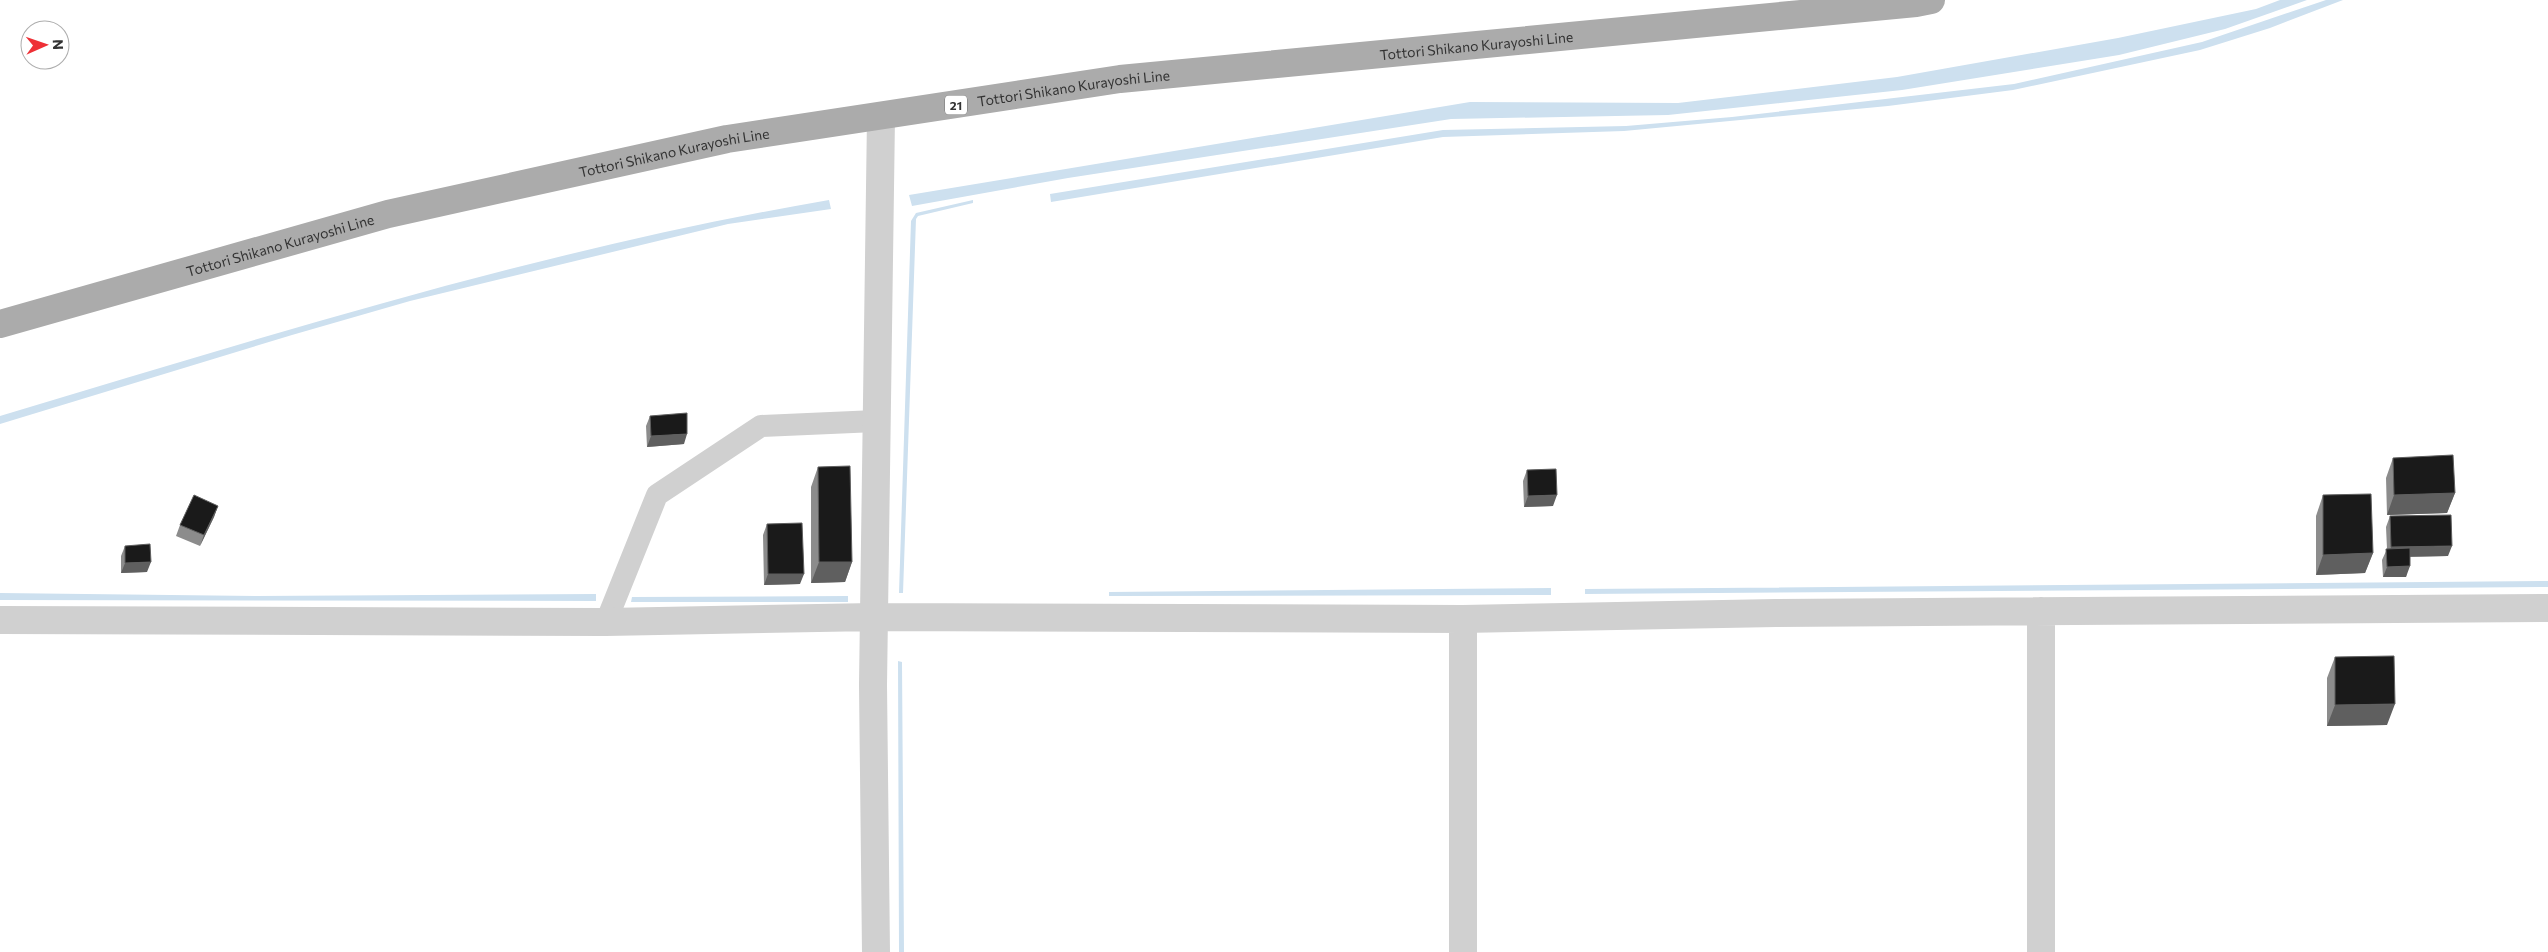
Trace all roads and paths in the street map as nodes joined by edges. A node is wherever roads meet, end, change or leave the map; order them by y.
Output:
1 (1931, 0) edge
2 (881, 117) junction
3 (0, 324) edge
4 (876, 421) junction
5 (2548, 608) edge
6 (2041, 611) junction
7 (874, 617) junction
8 (1463, 619) junction
9 (0, 620) edge
10 (606, 622) junction
11 (876, 952) edge
12 (1463, 952) edge
13 (2041, 952) edge

1 - 2 main road, Tottori Shikano Kurayoshi Line / 21
2 - 3 main road, Tottori Shikano Kurayoshi Line / 21
2 - 4 street
4 - 7 street
4 - 10 lane
5 - 6 street
6 - 8 street
6 - 13 street
7 - 8 street
7 - 10 street
7 - 11 street
8 - 12 street
9 - 10 street

